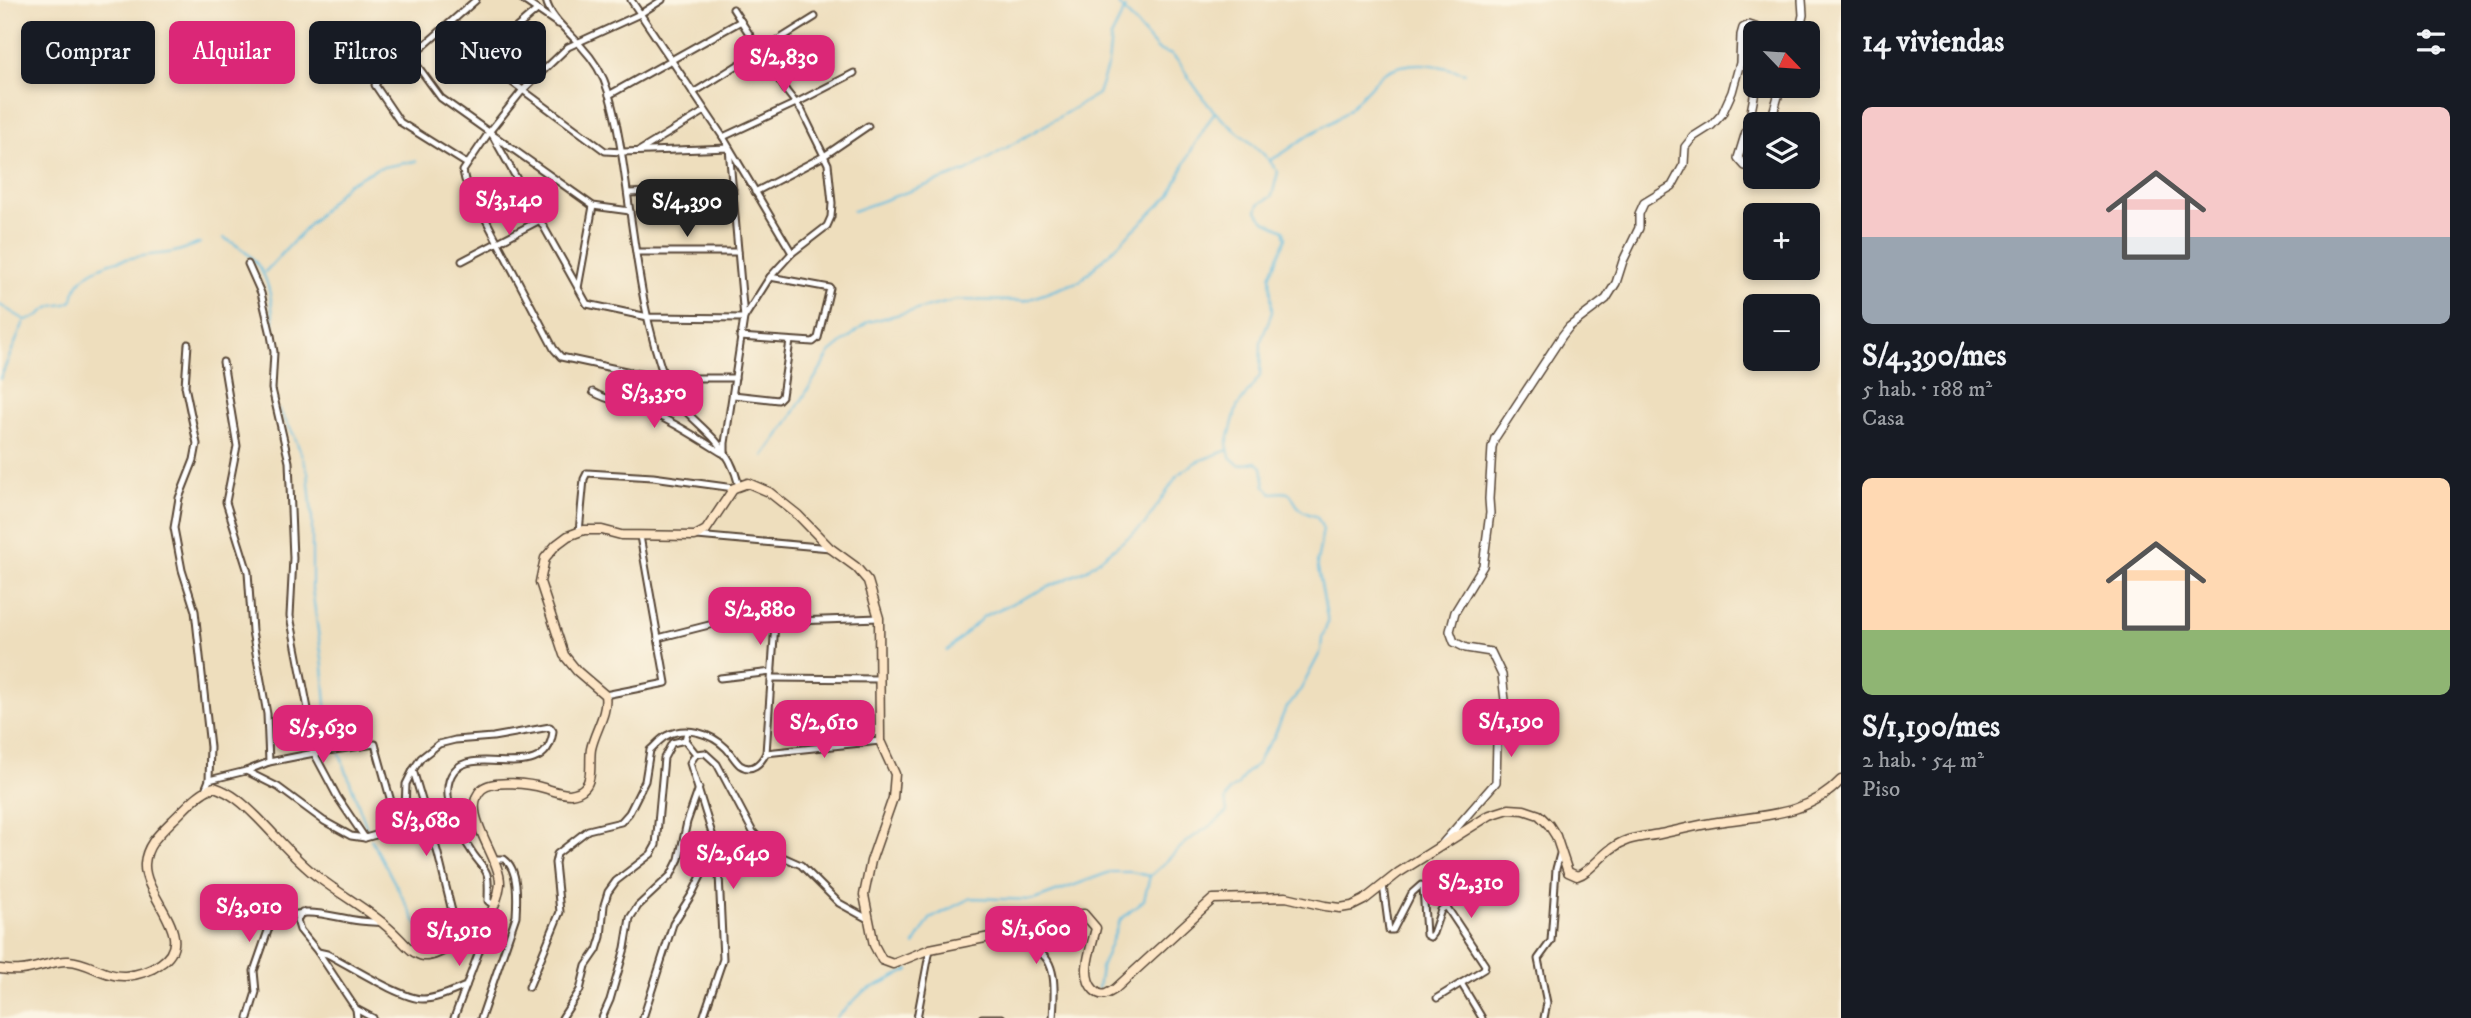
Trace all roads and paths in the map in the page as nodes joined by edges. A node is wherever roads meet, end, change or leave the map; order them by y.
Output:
1 (476, 0) edge
2 (523, 0) edge
3 (546, 0) edge
4 (631, 0) edge
5 (662, 0) edge
6 (1802, 0) edge
7 (733, 9) dead end
8 (537, 10) junction
9 (640, 14) junction
10 (815, 17) dead end
11 (452, 21) edge
12 (524, 21) edge
13 (741, 21) junction
14 (1802, 21) edge
15 (1743, 28) edge
16 (565, 30) junction
17 (435, 36) edge
18 (579, 43) junction
19 (421, 48) edge
20 (761, 52) junction
21 (671, 60) junction
22 (421, 71) edge
23 (855, 73) dead end
24 (376, 84) edge
25 (513, 84) edge
26 (522, 91) junction
27 (693, 93) junction
28 (609, 95) junction
29 (796, 103) junction
30 (705, 111) junction
31 (868, 126) dead end
32 (490, 131) junction
33 (723, 137) junction
34 (1743, 141) edge
35 (729, 148) junction
36 (622, 152) junction
37 (638, 152) junction
38 (824, 156) junction
39 (467, 164) junction
40 (1743, 164) edge
41 (733, 189) junction
42 (755, 192) junction
43 (628, 193) junction
44 (593, 206) junction
45 (630, 211) junction
46 (540, 220) junction
47 (497, 242) junction
48 (738, 251) junction
49 (637, 252) junction
50 (792, 253) junction
51 (462, 261) dead end
52 (248, 264) dead end
53 (770, 277) junction
54 (578, 288) junction
55 (648, 317) junction
56 (744, 318) junction
57 (740, 337) junction
58 (790, 341) junction
59 (188, 344) dead end
60 (223, 362) dead end
61 (735, 378) junction
62 (666, 381) junction
63 (593, 392) dead end
64 (733, 395) junction
65 (725, 454) junction
66 (737, 487) junction
67 (579, 532) junction
68 (640, 536) junction
69 (695, 536) junction
70 (830, 548) junction
71 (880, 618) junction
72 (775, 623) junction
73 (658, 638) junction
74 (772, 675) junction
75 (720, 678) dead end
76 (879, 679) junction
77 (605, 695) junction
78 (687, 732) junction
79 (685, 740) junction
80 (880, 741) junction
81 (314, 752) junction
82 (766, 753) junction
83 (696, 754) junction
84 (269, 762) junction
85 (413, 770) junction
86 (246, 771) junction
87 (209, 780) junction
88 (1841, 780) edge
89 (699, 787) junction
90 (205, 790) junction
91 (397, 823) junction
92 (365, 838) junction
93 (1441, 846) junction
94 (1561, 851) junction
95 (718, 853) junction
96 (495, 859) junction
97 (1382, 885) junction
98 (493, 905) junction
99 (302, 912) junction
100 (487, 918) junction
101 (868, 919) junction
102 (384, 922) junction
103 (991, 937) junction
104 (458, 940) junction
105 (930, 949) junction
106 (318, 952) junction
107 (0, 969) edge
108 (1461, 983) junction
109 (466, 986) junction
110 (529, 987) dead end
111 (1437, 998) dead end
112 (356, 1010) junction
113 (248, 1018) edge
114 (358, 1018) edge
115 (373, 1018) edge
116 (454, 1018) edge
117 (481, 1018) edge
118 (562, 1018) edge
119 (602, 1018) edge
120 (643, 1018) edge
121 (703, 1018) edge
122 (917, 1018) edge
123 (982, 1018) edge
124 (1002, 1018) edge
125 (1052, 1018) edge
126 (1482, 1018) edge
127 (1544, 1018) edge

1 - 11 street
2 - 8 street
3 - 16 street
4 - 9 street
5 - 9 street
6 - 14 street
7 - 13 street
8 - 12 street
8 - 16 street
9 - 18 street
9 - 21 street
10 - 20 street
13 - 20 street
13 - 21 street
15 - 93 street
16 - 18 street
17 - 19 street
18 - 26 street
18 - 28 street
20 - 27 street
20 - 29 street
21 - 27 street
21 - 28 street
22 - 32 street
23 - 29 street
24 - 39 street
25 - 26 street
26 - 32 street
26 - 36 street
27 - 30 street
28 - 36 street
29 - 33 street
29 - 38 street
30 - 33 street
30 - 37 street
31 - 38 street
32 - 39 street
32 - 44 street
32 - 46 street
33 - 35 street
34 - 40 street
35 - 37 street
35 - 41 street
35 - 42 street
36 - 37 street
36 - 43 street
38 - 42 street
38 - 50 street
39 - 47 street
41 - 43 street
41 - 48 street
42 - 50 street
43 - 45 street
44 - 45 street
44 - 54 street
45 - 49 street
46 - 47 street
46 - 54 street
47 - 51 street
47 - 62 street
48 - 49 street
48 - 56 street
49 - 55 street
50 - 53 street
52 - 81 street
53 - 56 street
53 - 58 street
54 - 55 street
55 - 56 street
55 - 62 street
56 - 57 street
57 - 58 street
57 - 61 street
58 - 64 street
59 - 87 street
60 - 84 street
61 - 62 street
61 - 64 street
62 - 65 street
63 - 65 street
64 - 65 street
65 - 66 street
66 - 67 street
66 - 69 main road
66 - 70 main road
67 - 68 main road
67 - 77 main road
68 - 69 main road
68 - 73 street
69 - 70 street
70 - 71 main road
71 - 72 street
71 - 76 main road
72 - 73 street
72 - 74 street
73 - 77 street
74 - 75 street
74 - 76 street
74 - 82 street
76 - 80 main road
77 - 96 main road
78 - 79 street
78 - 82 street
78 - 110 street
79 - 83 street
79 - 118 street
80 - 82 street
80 - 101 main road
81 - 84 street
81 - 91 street
81 - 92 street
83 - 89 street
83 - 101 street
84 - 86 street
85 - 91 street
85 - 98 street
85 - 104 street
86 - 87 street
86 - 92 street
87 - 90 street
88 - 94 main road
89 - 95 street
89 - 119 street
90 - 102 main road
90 - 107 main road
91 - 92 street
93 - 94 main road
93 - 97 main road
94 - 127 street
95 - 120 street
95 - 121 street
96 - 98 main road
96 - 117 street
97 - 103 main road
97 - 108 street
98 - 100 main road
99 - 102 street
99 - 106 street
99 - 113 street
100 - 104 main road
100 - 109 street
101 - 105 main road
102 - 104 main road
103 - 105 main road
103 - 125 street
105 - 122 street
106 - 109 street
106 - 112 street
108 - 111 street
108 - 126 street
109 - 116 street
112 - 114 street
112 - 115 street
123 - 124 street

